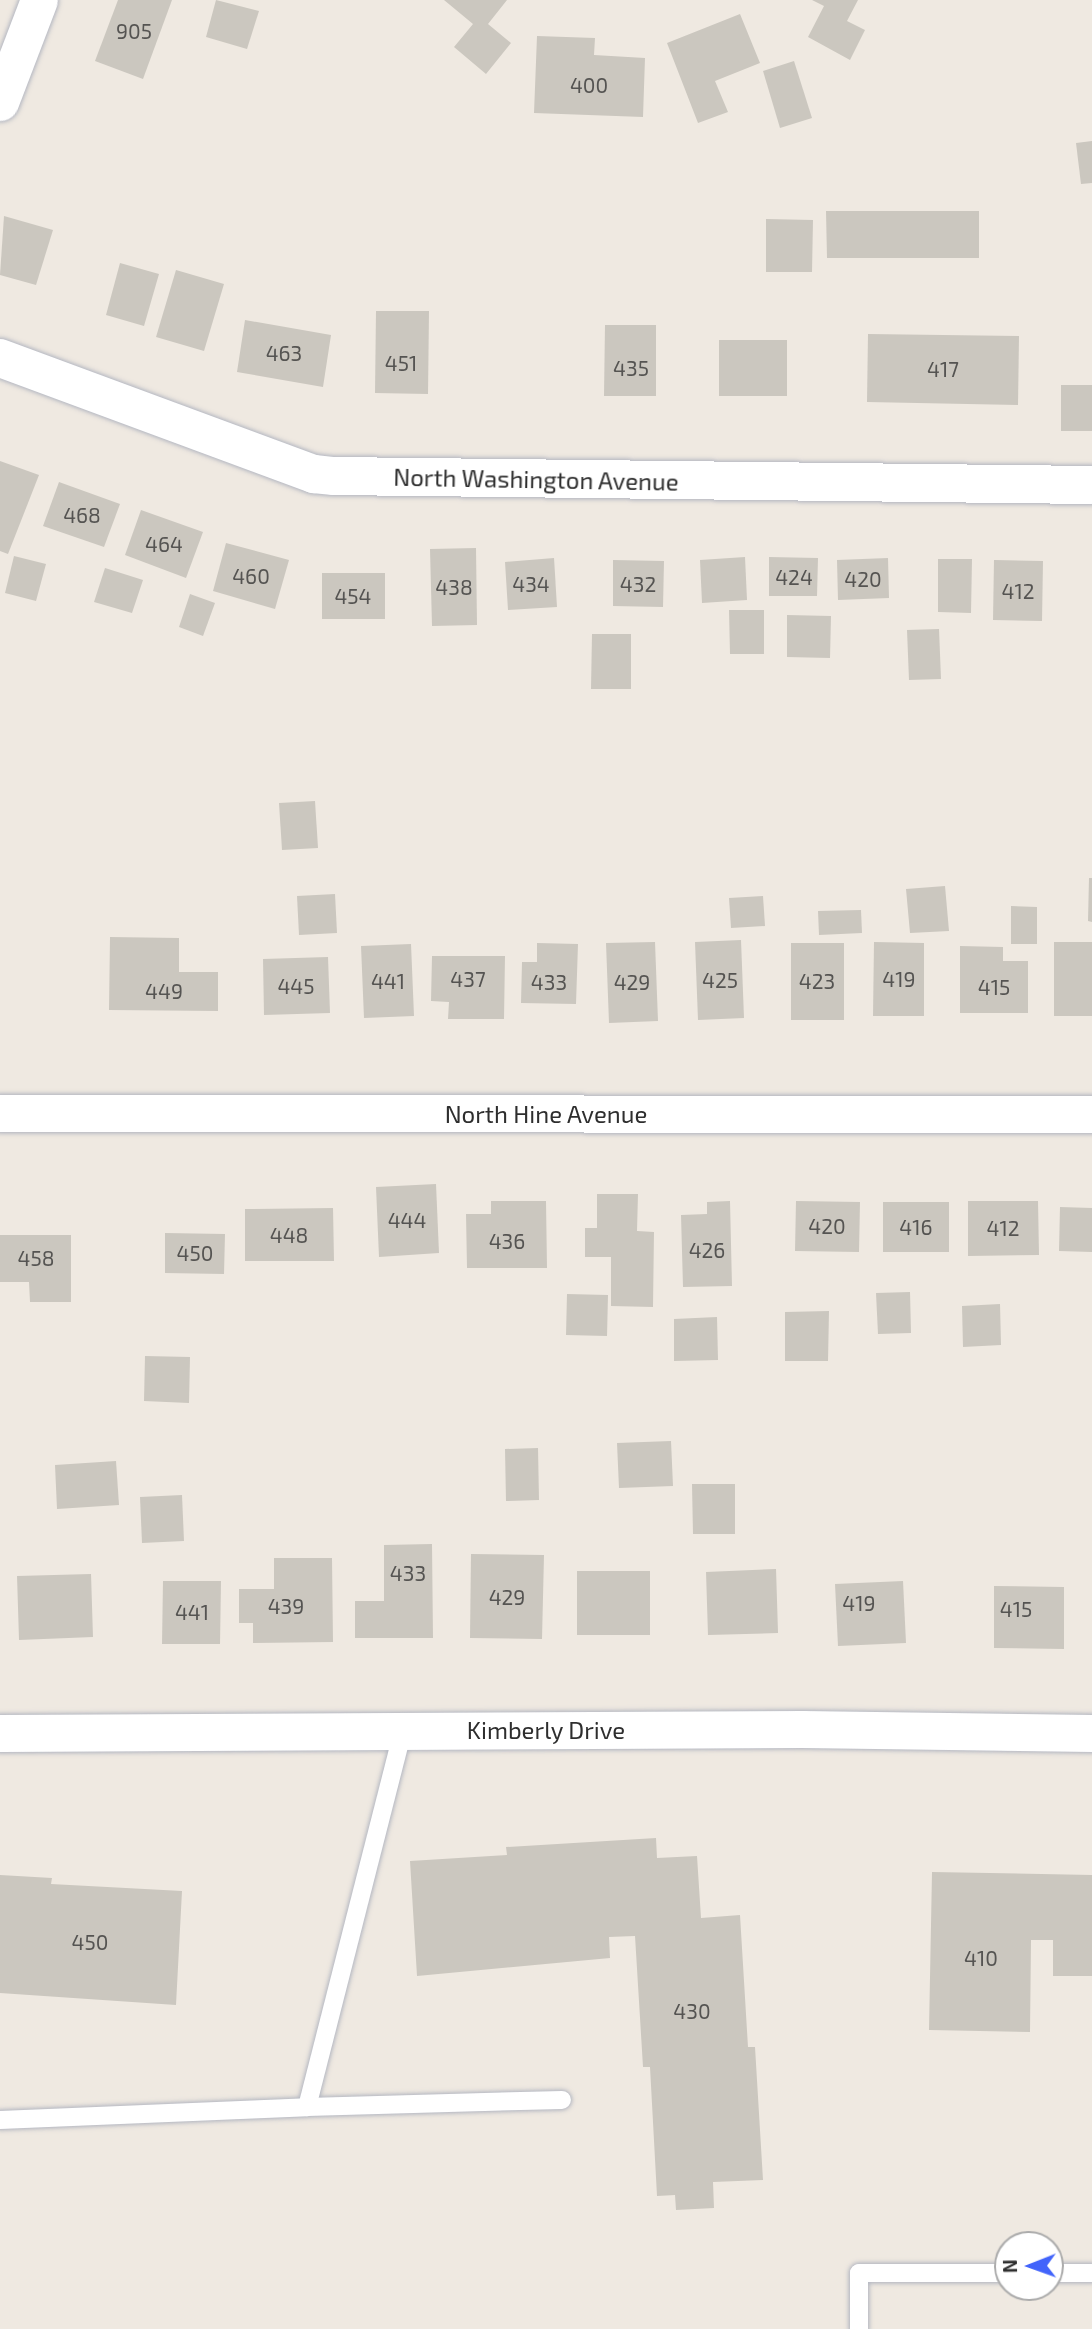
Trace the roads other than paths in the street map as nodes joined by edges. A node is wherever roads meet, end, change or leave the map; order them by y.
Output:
1 (39, 0) edge
2 (0, 102) edge
3 (0, 358) edge
4 (1092, 485) edge
5 (0, 1113) edge
6 (1092, 1114) edge
7 (403, 1731) junction
8 (0, 1733) edge
9 (1092, 1733) edge
10 (562, 2101) dead end
11 (307, 2107) junction
12 (0, 2120) edge
13 (994, 2273) edge
14 (1064, 2273) edge
15 (1092, 2273) edge
16 (859, 2329) edge

1 - 2 street
3 - 4 street, North Washington Avenue
5 - 6 street, North Hine Avenue
7 - 8 street, Kimberly Drive
7 - 9 street, Kimberly Drive
7 - 11 lane
10 - 11 lane
11 - 12 lane
13 - 16 lane
14 - 15 lane

